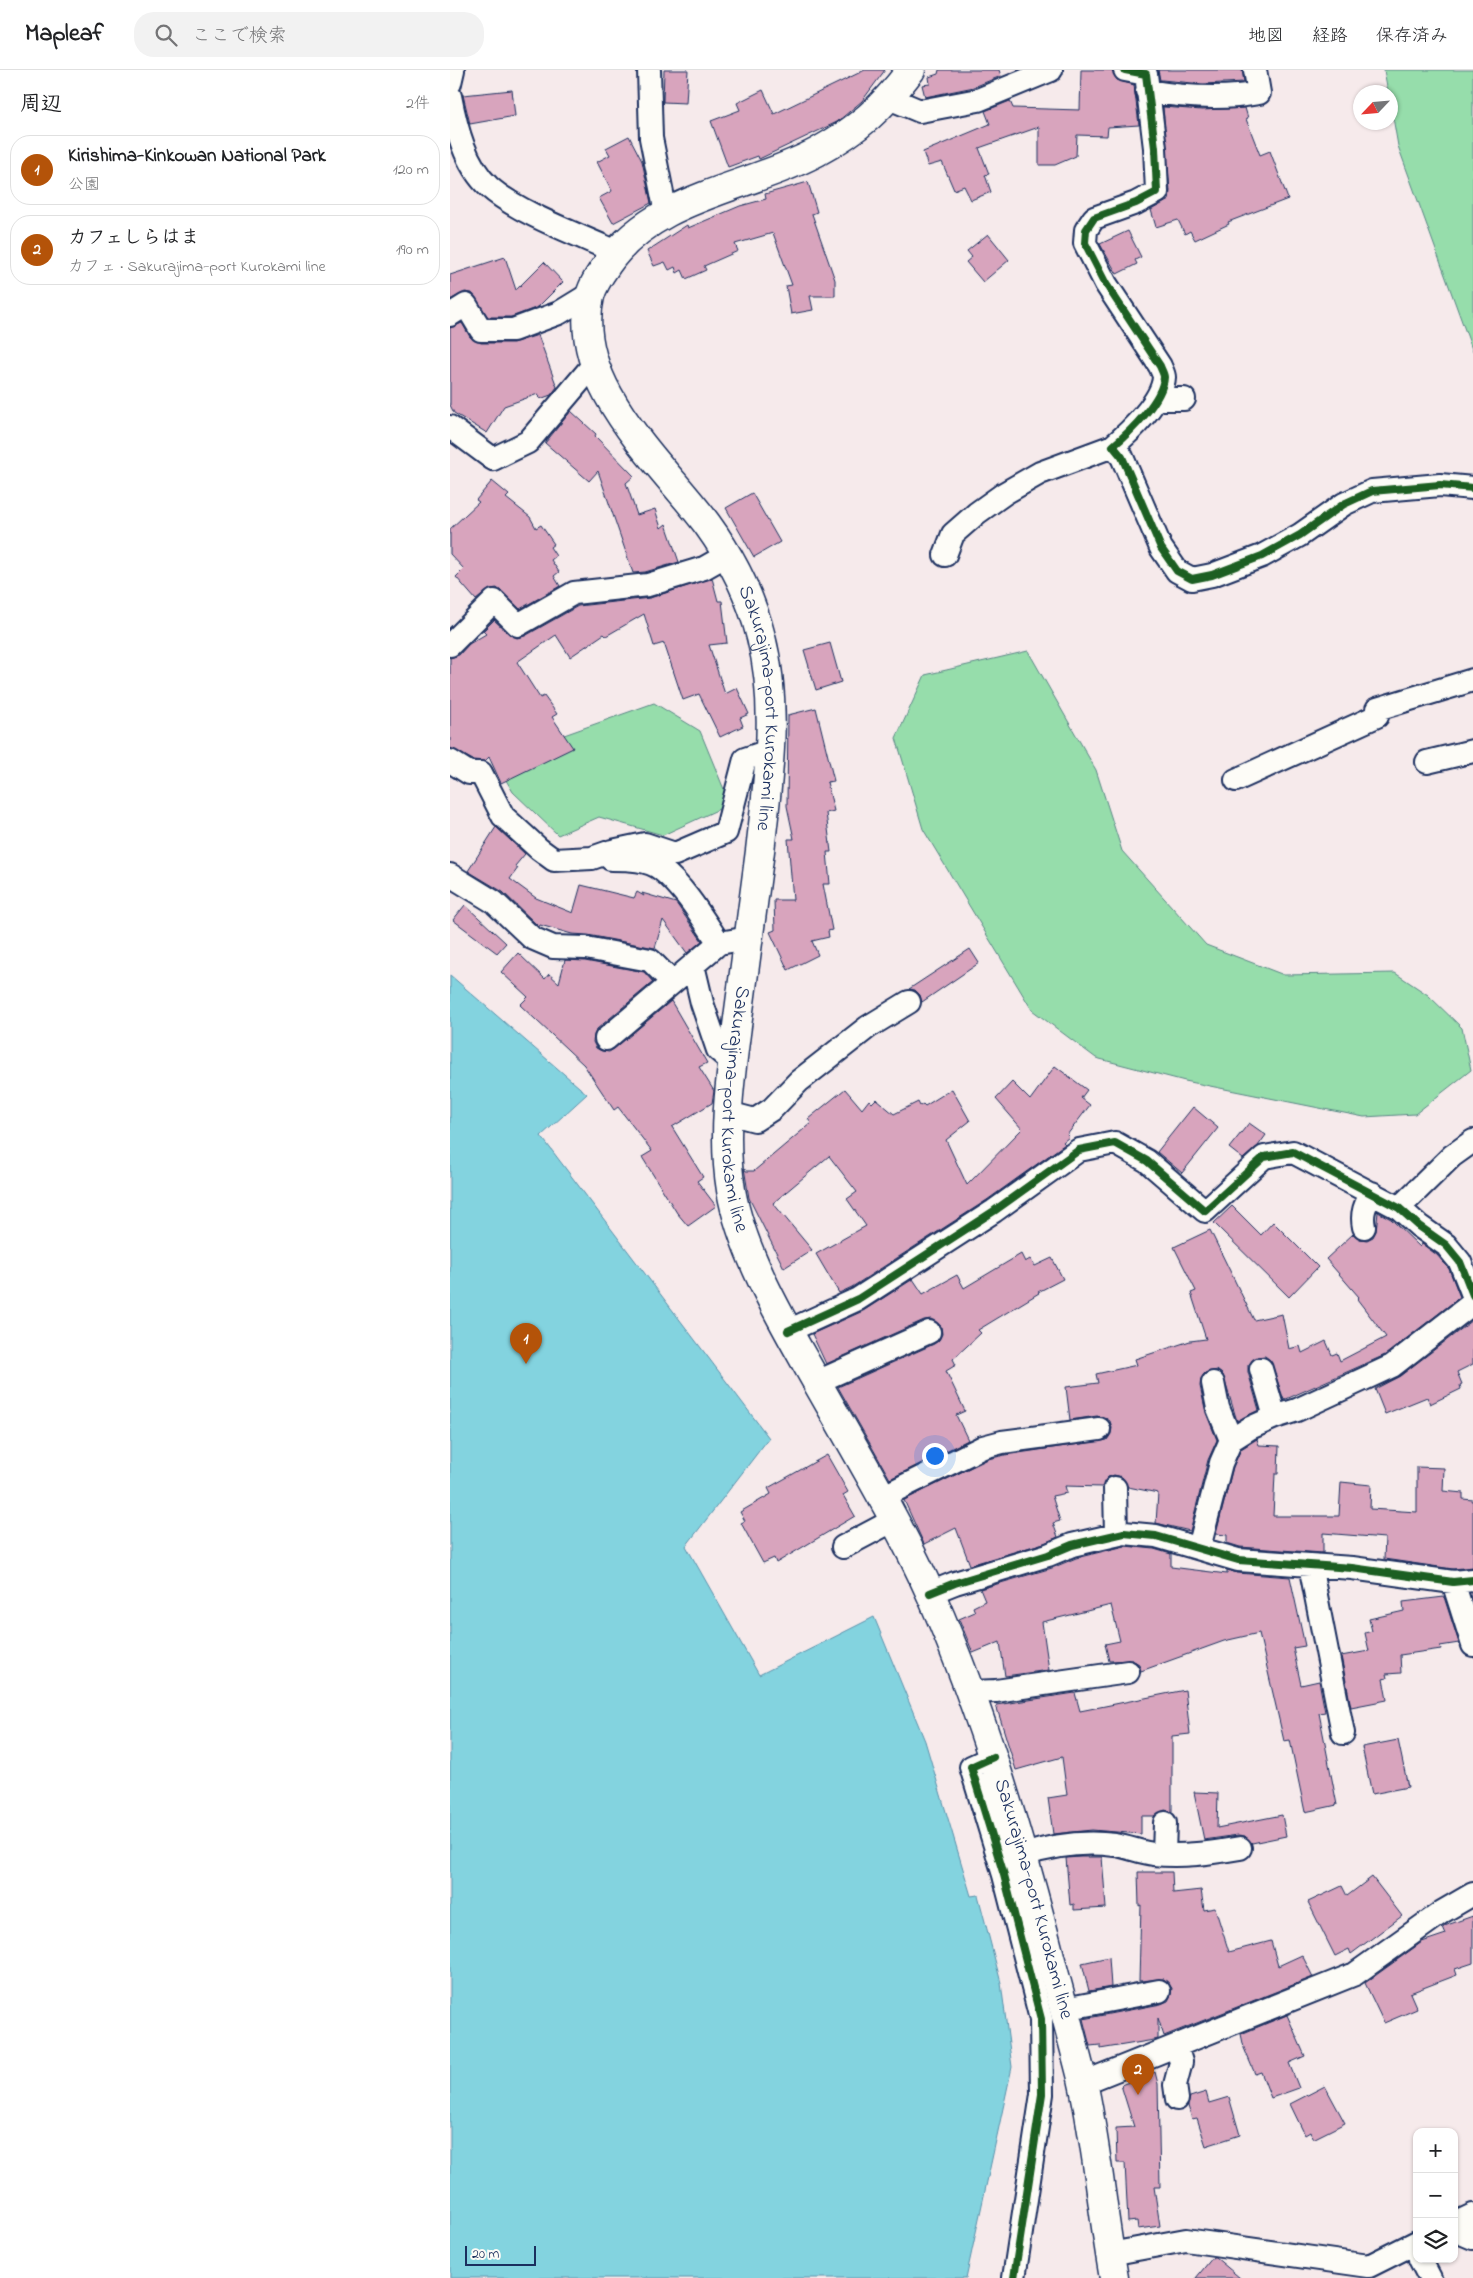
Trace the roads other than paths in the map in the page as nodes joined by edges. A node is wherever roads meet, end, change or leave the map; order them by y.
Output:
1 (453, 70) edge
2 (649, 70) edge
3 (911, 70) edge
4 (1051, 70) edge
5 (1125, 70) edge
6 (1255, 70) edge
7 (450, 83) edge
8 (1146, 91) junction
9 (450, 96) edge
10 (889, 98) junction
11 (452, 124) edge
12 (666, 213) junction
13 (616, 252) junction
14 (590, 294) junction
15 (450, 315) edge
16 (594, 364) junction
17 (1157, 399) junction
18 (1184, 399) dead end
19 (450, 427) edge
20 (1113, 446) junction
21 (1473, 488) edge
22 (945, 555) dead end
23 (728, 556) junction
24 (450, 645) edge
25 (1473, 680) edge
26 (769, 751) junction
27 (1473, 751) edge
28 (450, 761) edge
29 (1428, 762) dead end
30 (1236, 780) dead end
31 (592, 853) junction
32 (450, 874) edge
33 (749, 938) junction
34 (719, 943) junction
35 (693, 965) junction
36 (672, 982) junction
37 (909, 1002) dead end
38 (606, 1039) dead end
39 (732, 1062) junction
40 (728, 1114) junction
41 (1473, 1141) edge
42 (1372, 1193) junction
43 (1399, 1208) junction
44 (1364, 1227) dead end
45 (1473, 1295) edge
46 (1473, 1303) edge
47 (788, 1331) junction
48 (929, 1332) dead end
49 (1261, 1369) dead end
50 (817, 1382) junction
51 (1213, 1383) dead end
52 (1275, 1417) junction
53 (1099, 1429) dead end
54 (1231, 1440) junction
55 (1114, 1488) dead end
56 (888, 1509) junction
57 (1116, 1536) junction
58 (844, 1547) dead end
59 (1199, 1548) junction
60 (1310, 1565) junction
61 (1463, 1581) edge
62 (930, 1593) junction
63 (1473, 1645) edge
64 (1128, 1672) dead end
65 (971, 1692) junction
66 (1343, 1732) dead end
67 (992, 1757) junction
68 (1165, 1823) dead end
69 (1240, 1848) dead end
70 (1164, 1854) junction
71 (1024, 1855) junction
72 (1473, 1894) edge
73 (1160, 1991) dead end
74 (1064, 2009) junction
75 (1176, 2046) junction
76 (1083, 2083) junction
77 (1177, 2099) dead end
78 (1473, 2215) edge
79 (1458, 2222) edge
80 (1458, 2232) edge
81 (1473, 2238) edge
82 (1413, 2251) edge
83 (1422, 2263) edge
84 (1112, 2266) edge
85 (1014, 2278) edge
86 (1430, 2278) edge

1 - 7 street
2 - 12 street
3 - 10 main road, Sakurajima-port Kurokami line
4 - 10 street
5 - 8 street
6 - 8 street
8 - 17 street
9 - 11 street
10 - 12 main road, Sakurajima-port Kurokami line
11 - 13 street
12 - 13 main road, Sakurajima-port Kurokami line
13 - 14 main road, Sakurajima-port Kurokami line
14 - 15 street
14 - 16 main road, Sakurajima-port Kurokami line
16 - 19 street
16 - 23 main road, Sakurajima-port Kurokami line
17 - 18 street
17 - 20 street
20 - 21 street
20 - 22 street
23 - 24 street
23 - 26 main road, Sakurajima-port Kurokami line
25 - 30 street
26 - 31 street
26 - 33 main road, Sakurajima-port Kurokami line
27 - 29 street
28 - 31 street
31 - 34 street
32 - 36 street
33 - 34 street
33 - 39 main road, Sakurajima-port Kurokami line
34 - 35 street
35 - 36 street
35 - 39 street
36 - 38 street
37 - 40 street
39 - 40 main road, Sakurajima-port Kurokami line
40 - 47 main road, Sakurajima-port Kurokami line
41 - 43 street
42 - 43 street
42 - 44 street
42 - 47 street
43 - 45 street
46 - 52 street
47 - 50 main road, Sakurajima-port Kurokami line
48 - 50 street
49 - 52 street
50 - 56 main road, Sakurajima-port Kurokami line
51 - 54 street
52 - 54 street
53 - 56 street
54 - 59 street
55 - 57 street
56 - 58 street
56 - 62 main road, Sakurajima-port Kurokami line
57 - 59 street
57 - 62 street
59 - 60 street
60 - 61 street
60 - 66 street
61 - 63 street
62 - 65 main road, Sakurajima-port Kurokami line
64 - 65 street
65 - 67 main road, Sakurajima-port Kurokami line
67 - 71 main road, Sakurajima-port Kurokami line
67 - 85 street
68 - 70 street
69 - 70 street
70 - 71 street
71 - 74 main road, Sakurajima-port Kurokami line
72 - 75 street
73 - 74 street
74 - 76 main road, Sakurajima-port Kurokami line
75 - 76 street
75 - 77 street
76 - 84 main road, Sakurajima-port Kurokami line
78 - 79 street
80 - 81 street
82 - 84 street
83 - 86 street

